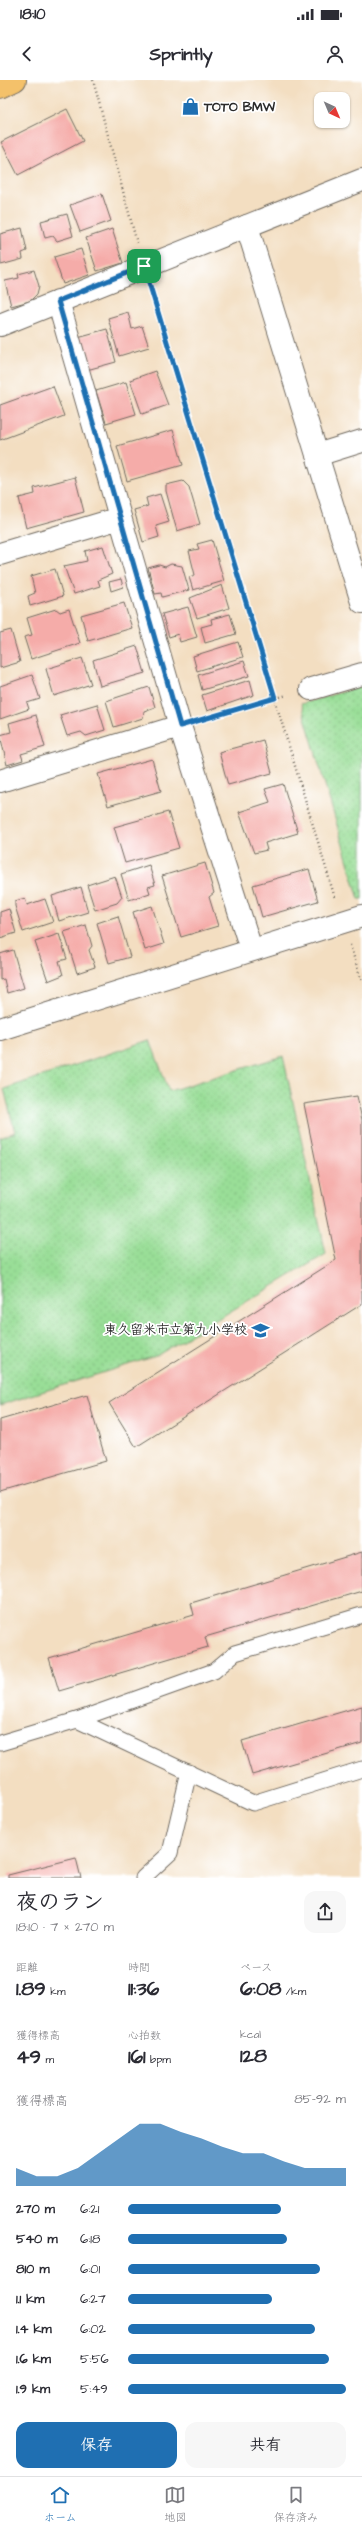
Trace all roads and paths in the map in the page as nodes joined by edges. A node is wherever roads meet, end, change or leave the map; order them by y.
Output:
1 (15, 80) edge
2 (93, 80) edge
3 (0, 87) edge
4 (362, 180) edge
5 (247, 226) junction
6 (144, 266) junction
7 (58, 301) junction
8 (0, 325) edge
9 (362, 441) edge
10 (317, 455) junction
11 (120, 518) junction
12 (0, 554) edge
13 (362, 602) edge
14 (362, 674) edge
15 (311, 689) dead end
16 (275, 698) junction
17 (180, 726) junction
18 (0, 782) edge
19 (352, 919) edge
20 (251, 949) junction
21 (362, 982) edge
22 (0, 1029) edge
23 (362, 1615) edge
24 (77, 1720) junction
25 (0, 1743) edge
26 (362, 1769) edge
27 (189, 1772) junction
28 (143, 1878) edge

1 - 3 main road
2 - 6 path
4 - 5 street
5 - 6 street
5 - 10 street
6 - 7 street
6 - 16 path
7 - 8 street
7 - 11 street
9 - 10 street
10 - 13 street
11 - 12 street
11 - 17 street
14 - 15 street
16 - 17 path
16 - 19 path
17 - 18 street
17 - 20 street
19 - 20 street
19 - 21 path
20 - 22 street
23 - 24 lane
24 - 25 lane
24 - 27 lane
26 - 27 lane
27 - 28 lane

